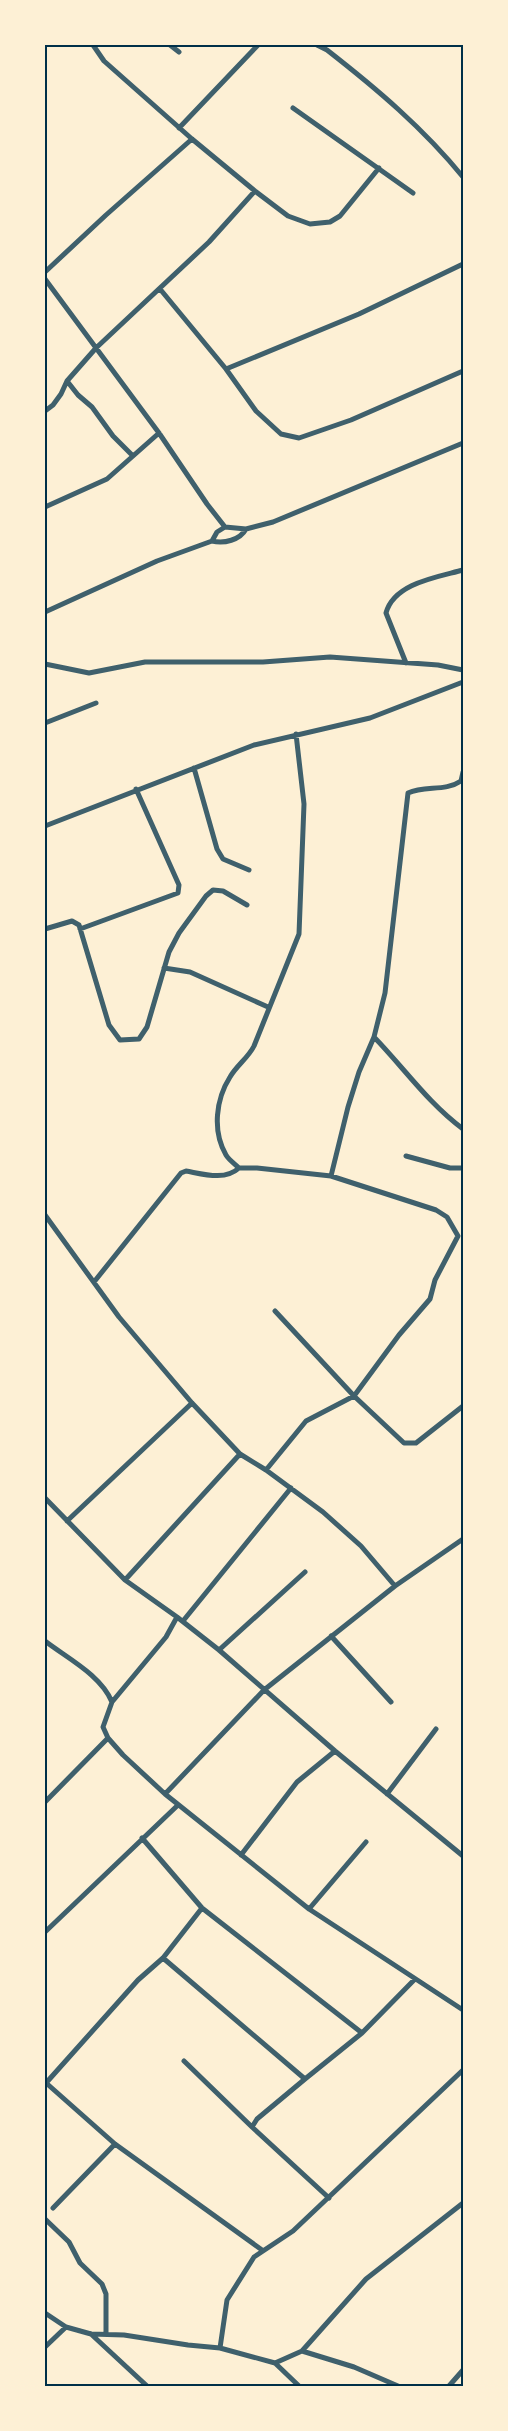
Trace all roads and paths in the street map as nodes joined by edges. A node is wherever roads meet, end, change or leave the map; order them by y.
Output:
1 (93, 45) edge
2 (170, 45) edge
3 (258, 45) edge
4 (317, 45) edge
5 (179, 52) dead end
6 (293, 108) dead end
7 (179, 128) junction
8 (192, 139) junction
9 (379, 168) junction
10 (463, 177) edge
11 (255, 191) junction
12 (413, 193) dead end
13 (463, 264) edge
14 (45, 272) edge
15 (45, 279) edge
16 (160, 289) junction
17 (96, 348) junction
18 (226, 369) junction
19 (463, 371) edge
20 (67, 380) junction
21 (45, 411) edge
22 (159, 433) junction
23 (463, 443) edge
24 (133, 456) junction
25 (45, 507) edge
26 (225, 527) junction
27 (246, 529) junction
28 (212, 541) junction
29 (463, 570) edge
30 (45, 612) edge
31 (406, 663) junction
32 (45, 664) edge
33 (463, 670) edge
34 (463, 682) edge
35 (96, 703) dead end
36 (45, 723) edge
37 (296, 734) junction
38 (194, 768) junction
39 (463, 772) edge
40 (136, 789) junction
41 (45, 826) edge
42 (249, 870) dead end
43 (247, 905) dead end
44 (45, 929) edge
45 (80, 929) junction
46 (164, 968) junction
47 (268, 1007) junction
48 (374, 1037) junction
49 (463, 1129) edge
50 (406, 1156) dead end
51 (240, 1168) junction
52 (463, 1168) edge
53 (330, 1176) junction
54 (45, 1215) edge
55 (94, 1282) junction
56 (275, 1311) dead end
57 (354, 1396) junction
58 (192, 1403) junction
59 (463, 1406) edge
60 (240, 1454) junction
61 (266, 1470) junction
62 (290, 1488) junction
63 (45, 1498) edge
64 (67, 1521) junction
65 (463, 1539) edge
66 (305, 1572) dead end
67 (125, 1580) junction
68 (394, 1586) junction
69 (177, 1617) junction
70 (183, 1621) junction
71 (330, 1636) junction
72 (45, 1641) edge
73 (219, 1650) junction
74 (264, 1690) junction
75 (112, 1702) junction
76 (391, 1702) dead end
77 (436, 1729) dead end
78 (108, 1738) junction
79 (335, 1751) junction
80 (165, 1794) junction
81 (387, 1794) junction
82 (45, 1802) edge
83 (178, 1805) junction
84 (142, 1838) junction
85 (366, 1842) dead end
86 (241, 1855) junction
87 (463, 1856) edge
88 (202, 1908) junction
89 (309, 1909) junction
90 (45, 1932) edge
91 (162, 1958) junction
92 (415, 1979) junction
93 (463, 2010) edge
94 (362, 2033) junction
95 (184, 2061) dead end
96 (463, 2070) edge
97 (305, 2078) junction
98 (45, 2083) edge
99 (252, 2127) junction
100 (115, 2144) junction
101 (329, 2198) junction
102 (463, 2203) edge
103 (53, 2208) dead end
104 (45, 2219) edge
105 (262, 2250) junction
106 (45, 2313) edge
107 (66, 2327) junction
108 (91, 2334) junction
109 (106, 2334) junction
110 (45, 2347) edge
111 (220, 2348) junction
112 (302, 2351) junction
113 (276, 2363) junction
114 (463, 2370) edge
115 (140, 2384) edge
116 (147, 2386) edge
117 (299, 2386) edge
118 (398, 2386) edge
119 (449, 2386) edge

1 - 7 street
2 - 5 street
3 - 7 street
4 - 10 street
6 - 9 street
7 - 8 street
8 - 11 street
8 - 14 street
9 - 11 street
9 - 12 street
11 - 16 street
13 - 18 street
15 - 17 street
16 - 17 street
16 - 18 street
17 - 20 street
17 - 22 street
18 - 19 street
20 - 21 street
20 - 24 street
22 - 24 street
22 - 26 street
23 - 27 street
24 - 25 street
26 - 27 street
26 - 28 street
27 - 28 street
28 - 30 street
29 - 31 street
31 - 32 street
31 - 33 street
34 - 37 street
35 - 36 street
37 - 38 street
37 - 47 street
38 - 40 street
38 - 42 street
39 - 48 street
40 - 41 street
40 - 45 street
43 - 46 street
44 - 45 street
45 - 46 street
46 - 47 street
47 - 51 street
48 - 49 street
48 - 53 street
50 - 52 street
51 - 53 street
51 - 55 street
53 - 57 street
54 - 55 street
55 - 58 street
56 - 57 street
57 - 59 street
57 - 61 street
58 - 60 street
58 - 64 street
60 - 61 street
60 - 67 street
61 - 62 street
62 - 68 street
62 - 70 street
63 - 64 street
64 - 67 street
65 - 68 street
66 - 73 street
67 - 69 street
68 - 71 street
69 - 70 street
69 - 75 street
70 - 73 street
71 - 74 street
71 - 76 street
72 - 75 street
73 - 74 street
74 - 79 street
74 - 80 street
75 - 78 street
77 - 81 street
78 - 80 street
78 - 82 street
79 - 81 street
79 - 86 street
80 - 83 street
81 - 87 street
83 - 84 street
83 - 86 street
84 - 88 street
84 - 90 street
85 - 89 street
86 - 89 street
88 - 91 street
88 - 94 street
89 - 92 street
91 - 97 street
91 - 98 street
92 - 93 street
92 - 94 street
94 - 97 street
95 - 99 street
96 - 101 street
97 - 99 street
98 - 100 street
99 - 101 street
100 - 103 street
100 - 105 street
101 - 105 street
102 - 112 street
104 - 109 street
105 - 111 street
106 - 107 street
107 - 108 street
107 - 110 street
108 - 109 street
108 - 115 street
109 - 111 street
111 - 113 street
112 - 113 street
112 - 118 street
113 - 117 street
114 - 119 street
115 - 116 street

